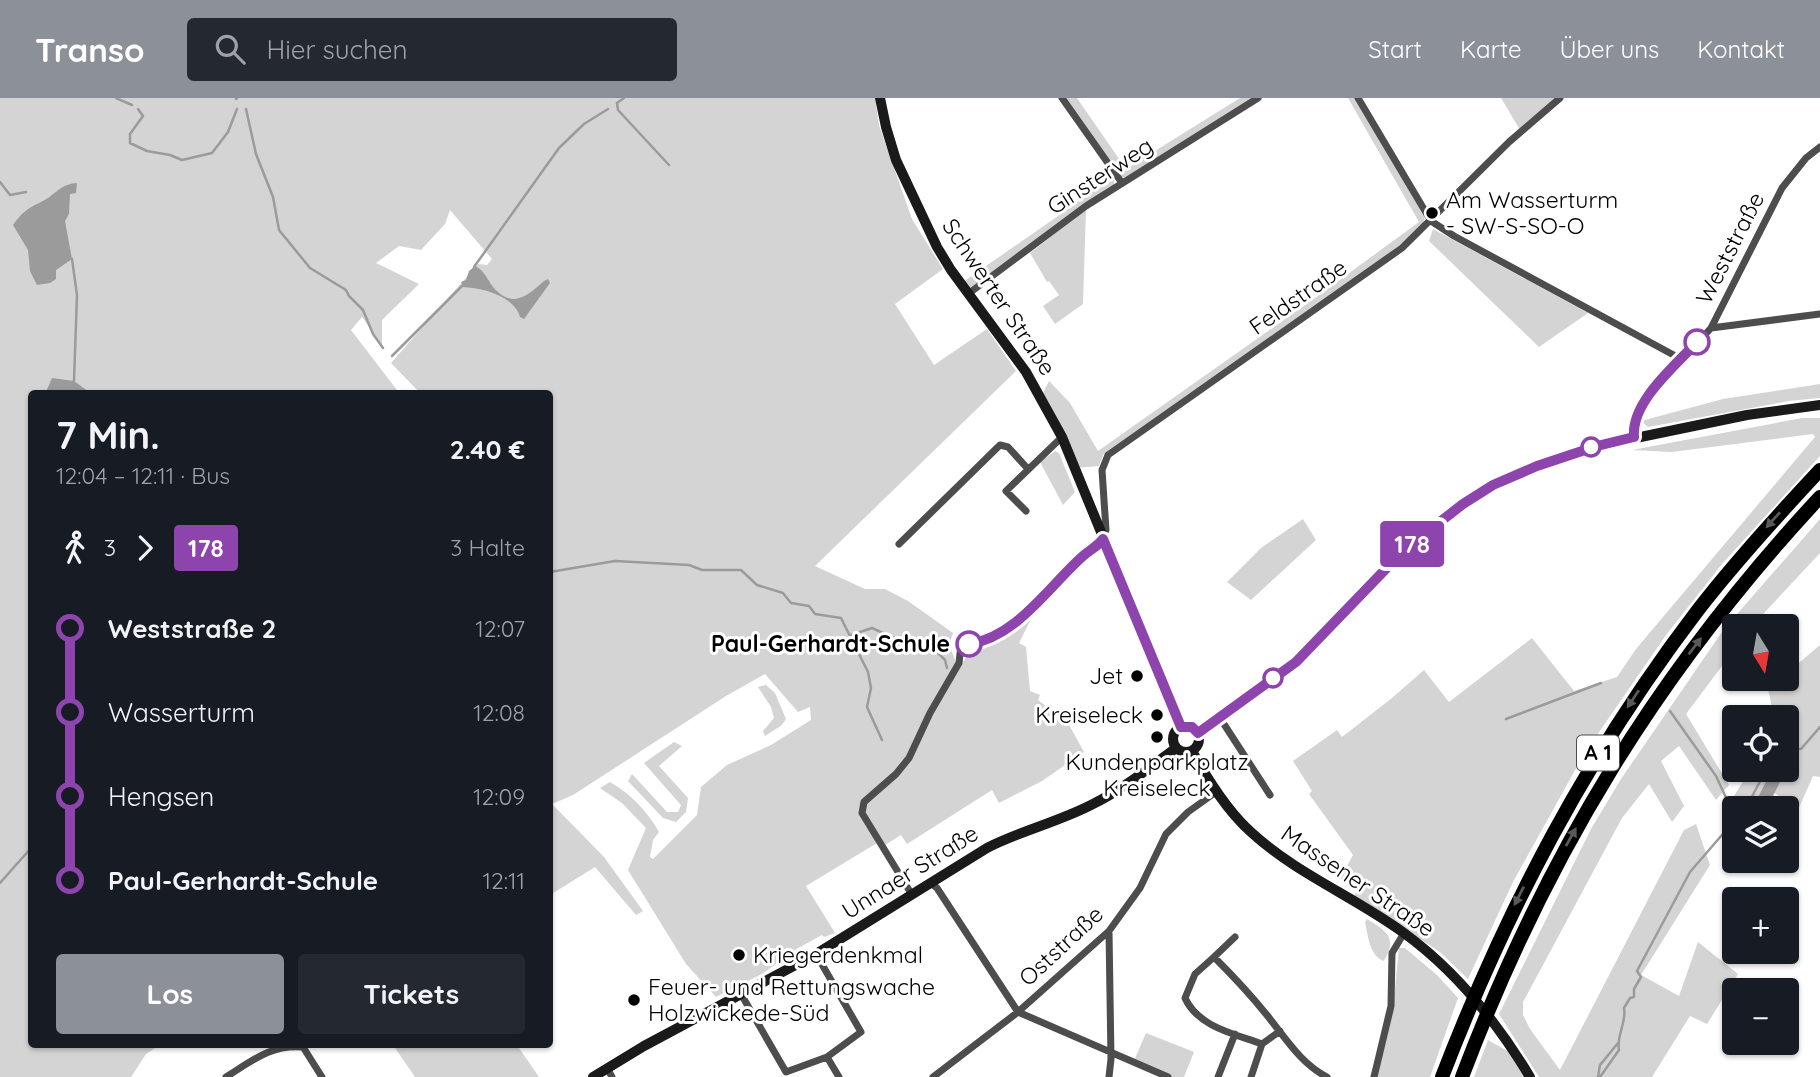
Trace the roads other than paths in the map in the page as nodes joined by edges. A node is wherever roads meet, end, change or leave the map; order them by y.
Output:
1 (880, 98) edge
2 (1062, 98) edge
3 (1258, 98) edge
4 (1357, 98) edge
5 (1560, 98) edge
6 (1820, 147) edge
7 (1122, 183) junction
8 (1431, 221) junction
9 (968, 294) junction
10 (1820, 314) edge
11 (1711, 328) junction
12 (1681, 359) junction
13 (1820, 405) edge
14 (1062, 437) junction
15 (1634, 437) junction
16 (1028, 469) junction
17 (1820, 470) edge
18 (1820, 497) edge
19 (1026, 511) dead end
20 (1103, 539) junction
21 (899, 544) dead end
22 (1220, 718) junction
23 (1181, 727) junction
24 (1198, 733) junction
25 (1176, 748) junction
26 (1192, 751) junction
27 (1216, 792) junction
28 (1270, 794) dead end
29 (932, 884) junction
30 (909, 890) dead end
31 (1109, 931) junction
32 (1404, 933) junction
33 (1235, 937) dead end
34 (816, 954) junction
35 (1214, 957) junction
36 (741, 994) junction
37 (1018, 1012) junction
38 (1280, 1031) junction
39 (1235, 1034) junction
40 (1262, 1044) junction
41 (278, 1048) edge
42 (304, 1048) edge
43 (1111, 1052) junction
44 (827, 1057) junction
45 (610, 1073) edge
46 (226, 1077) edge
47 (322, 1077) edge
48 (593, 1077) edge
49 (839, 1077) edge
50 (933, 1077) edge
51 (1109, 1077) edge
52 (1168, 1077) edge
53 (1218, 1077) edge
54 (1251, 1077) edge
55 (1327, 1077) edge
56 (1374, 1077) edge
57 (1442, 1077) edge
58 (1462, 1077) edge
59 (1530, 1077) edge

1 - 9 main road, Schwerter Straße
2 - 7 street
3 - 7 street, Ginsterweg
4 - 8 street
5 - 8 street, Feldstraße
6 - 11 street, Weststraße
7 - 9 street, Ginsterweg
8 - 12 street
8 - 20 street, Feldstraße
9 - 14 main road, Schwerter Straße
10 - 11 street
11 - 12 street, Weststraße
12 - 15 street, Weststraße
13 - 15 main road
14 - 16 street
14 - 20 main road, Schwerter Straße
15 - 22 main road
16 - 19 street
16 - 21 street
17 -> 57 highway, A 1
58 -> 18 highway, A 1
20 - 23 main road, Schwerter Straße
20 - 30 street
22 - 24 main road
22 - 28 street
23 - 24 main road
23 - 25 main road
24 - 26 main road
25 - 26 main road
25 - 29 main road, Unnaer Straße
26 - 27 main road, Massener Straße
27 - 31 street, Oststraße
27 - 32 main road, Massener Straße
29 - 34 main road, Unnaer Straße
29 - 37 street
31 - 37 street, Oststraße
31 - 43 street
32 - 56 street
32 - 59 main road, Massener Straße
33 - 35 street
34 - 36 main road, Unnaer Straße
34 - 44 street
35 - 38 street
35 - 39 street
36 - 44 street
36 - 45 main road, Unnaer Straße
37 - 43 street
37 - 50 street, Oststraße
38 - 40 street
38 - 55 street
39 - 40 street
39 - 53 street
40 - 54 street
41 - 46 street
42 - 47 street
43 - 51 street
43 - 52 street
44 - 49 street
45 - 48 main road, Unnaer Straße

